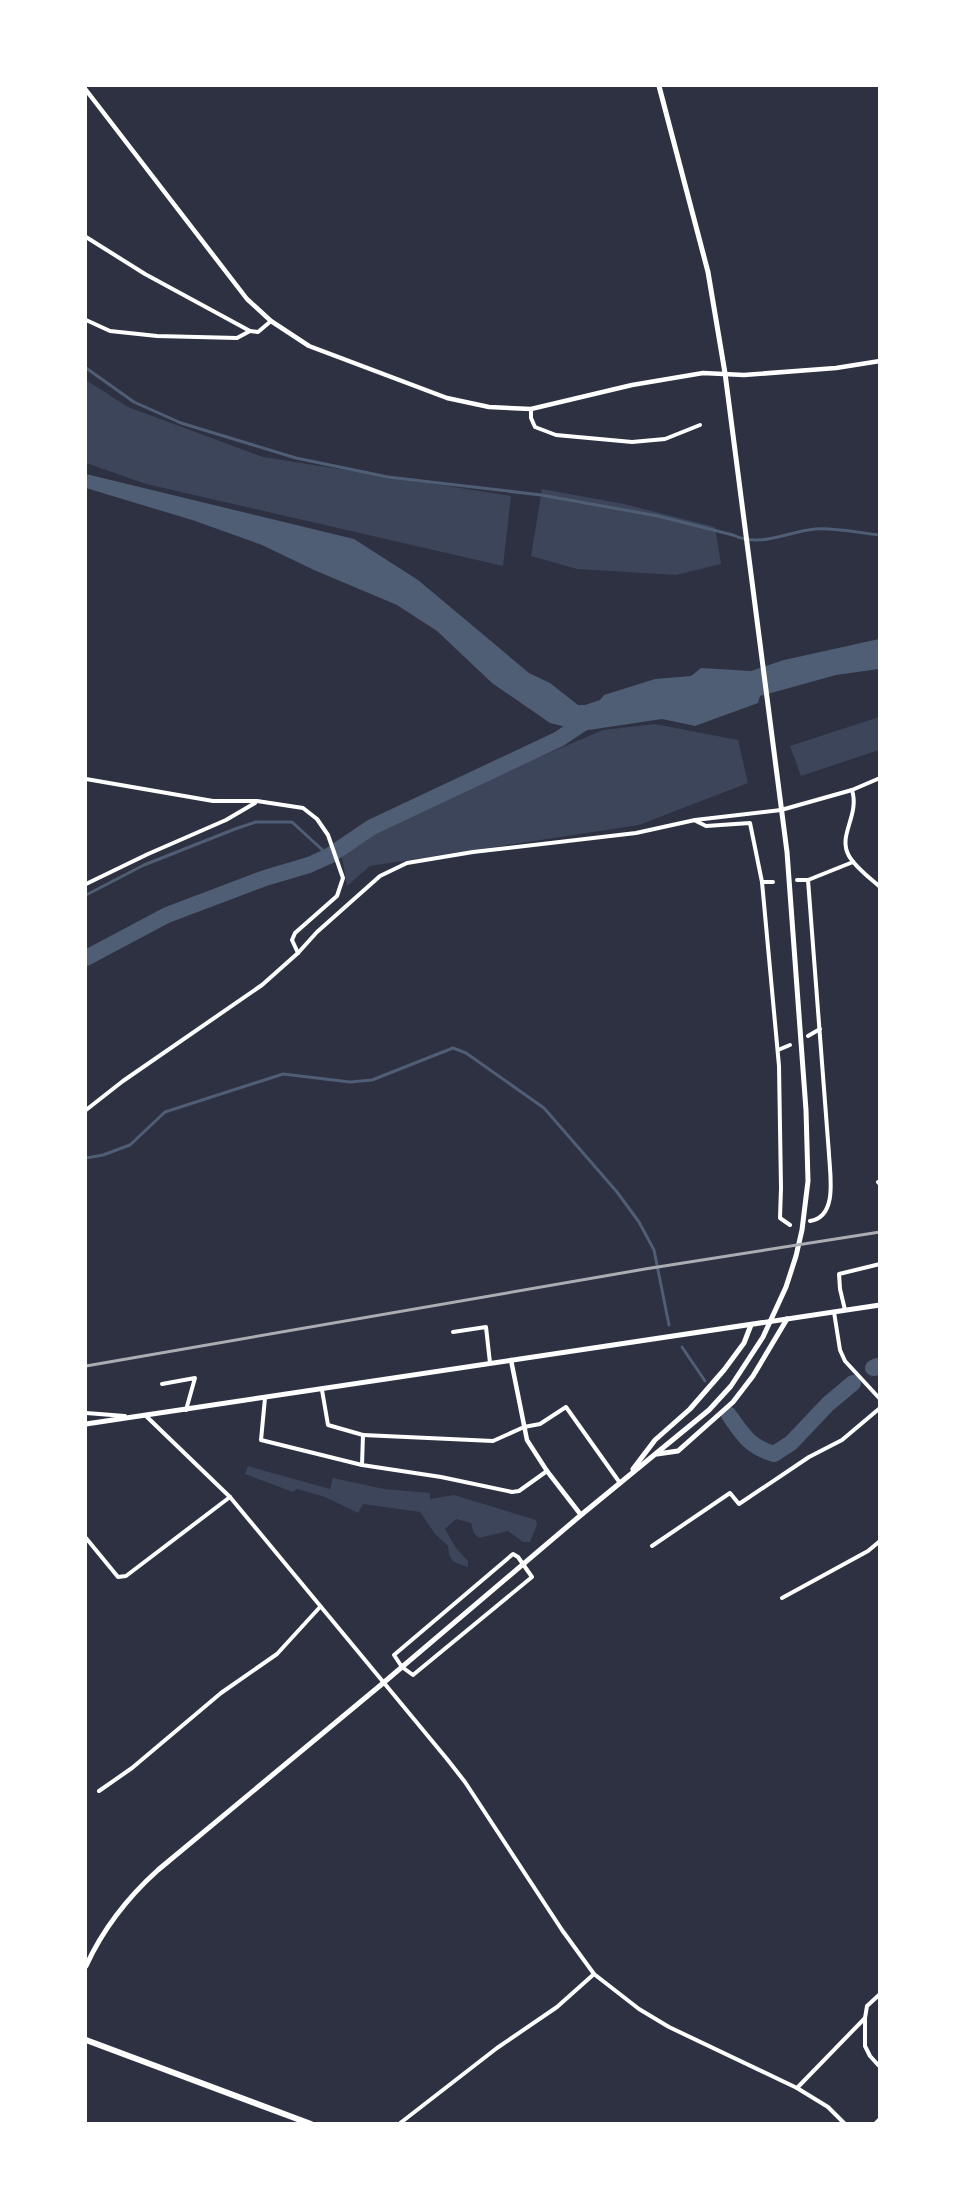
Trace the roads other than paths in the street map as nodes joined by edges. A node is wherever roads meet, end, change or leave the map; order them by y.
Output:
1 (659, 86) edge
2 (86, 90) edge
3 (86, 237) edge
4 (86, 320) edge
5 (271, 321) junction
6 (250, 331) junction
7 (879, 361) edge
8 (725, 373) junction
9 (531, 409) junction
10 (700, 425) dead end
11 (879, 778) edge
12 (86, 779) edge
13 (852, 790) junction
14 (257, 801) junction
15 (782, 810) junction
16 (695, 820) junction
17 (853, 862) junction
18 (797, 880) dead end
19 (808, 880) junction
20 (762, 882) junction
21 (773, 882) dead end
22 (86, 884) edge
23 (879, 887) edge
24 (298, 953) junction
25 (820, 1029) junction
26 (807, 1036) dead end
27 (790, 1045) dead end
28 (778, 1050) junction
29 (86, 1110) edge
30 (810, 1221) dead end
31 (790, 1225) dead end
32 (879, 1264) edge
33 (879, 1305) edge
34 (845, 1310) junction
35 (834, 1312) junction
36 (787, 1319) junction
37 (751, 1325) junction
38 (453, 1332) dead end
39 (511, 1360) junction
40 (490, 1363) junction
41 (162, 1384) dead end
42 (322, 1390) junction
43 (265, 1398) junction
44 (879, 1399) edge
45 (879, 1408) edge
46 (186, 1410) junction
47 (86, 1413) edge
48 (146, 1416) junction
49 (135, 1417) junction
50 (86, 1424) edge
51 (524, 1427) junction
52 (363, 1435) junction
53 (656, 1454) junction
54 (362, 1465) junction
55 (546, 1471) junction
56 (626, 1478) junction
57 (620, 1483) junction
58 (230, 1497) junction
59 (580, 1515) junction
60 (86, 1538) edge
61 (879, 1541) edge
62 (652, 1546) dead end
63 (782, 1598) dead end
64 (320, 1607) junction
65 (402, 1667) junction
66 (382, 1684) junction
67 (99, 1791) dead end
68 (86, 1966) edge
69 (594, 1974) junction
70 (879, 1994) edge
71 (865, 2018) junction
72 (86, 2040) edge
73 (879, 2067) edge
74 (797, 2088) junction
75 (879, 2120) edge
76 (311, 2124) edge
77 (399, 2124) edge
78 (845, 2124) edge
79 (875, 2124) edge

1 - 8 main road
2 - 5 street
3 - 6 street
4 - 6 street
5 - 6 street
5 - 9 street
7 - 8 street
8 - 9 street
8 - 15 main road
9 - 10 street
11 - 13 street
12 - 14 street
13 - 15 street
13 - 17 street
14 - 22 street
14 - 24 street
15 - 16 street
15 - 53 main road
16 - 20 street
16 - 24 street
17 - 19 street
17 - 23 street
18 - 19 street
19 - 25 street
20 - 21 street
20 - 28 street
24 - 29 street
25 - 26 street
25 - 30 street
27 - 28 street
28 - 31 street
32 - 34 street
33 - 34 main road
34 - 35 main road
35 - 36 main road
35 - 44 street
36 - 37 main road
36 - 53 main road
37 - 39 main road
37 - 56 main road
38 - 40 street
39 - 40 main road
39 - 51 street
40 - 42 main road
41 - 46 street
42 - 43 main road
42 - 52 street
43 - 46 main road
43 - 54 street
45 - 62 street
46 - 48 main road
47 - 49 street
48 - 49 main road
48 - 58 street
49 - 50 main road
51 - 52 street
51 - 55 street
51 - 57 street
52 - 54 street
53 - 56 main road
54 - 55 street
55 - 59 street
56 - 57 main road
57 - 59 main road
58 - 60 street
58 - 64 street
59 - 65 main road
61 - 63 street
64 - 66 street
64 - 67 street
65 - 65 street
65 - 66 main road
66 - 68 main road
66 - 69 street
69 - 74 street
69 - 77 street
70 - 71 street
71 - 73 street
71 - 74 street
72 - 76 highway
74 - 78 street
75 - 79 street

